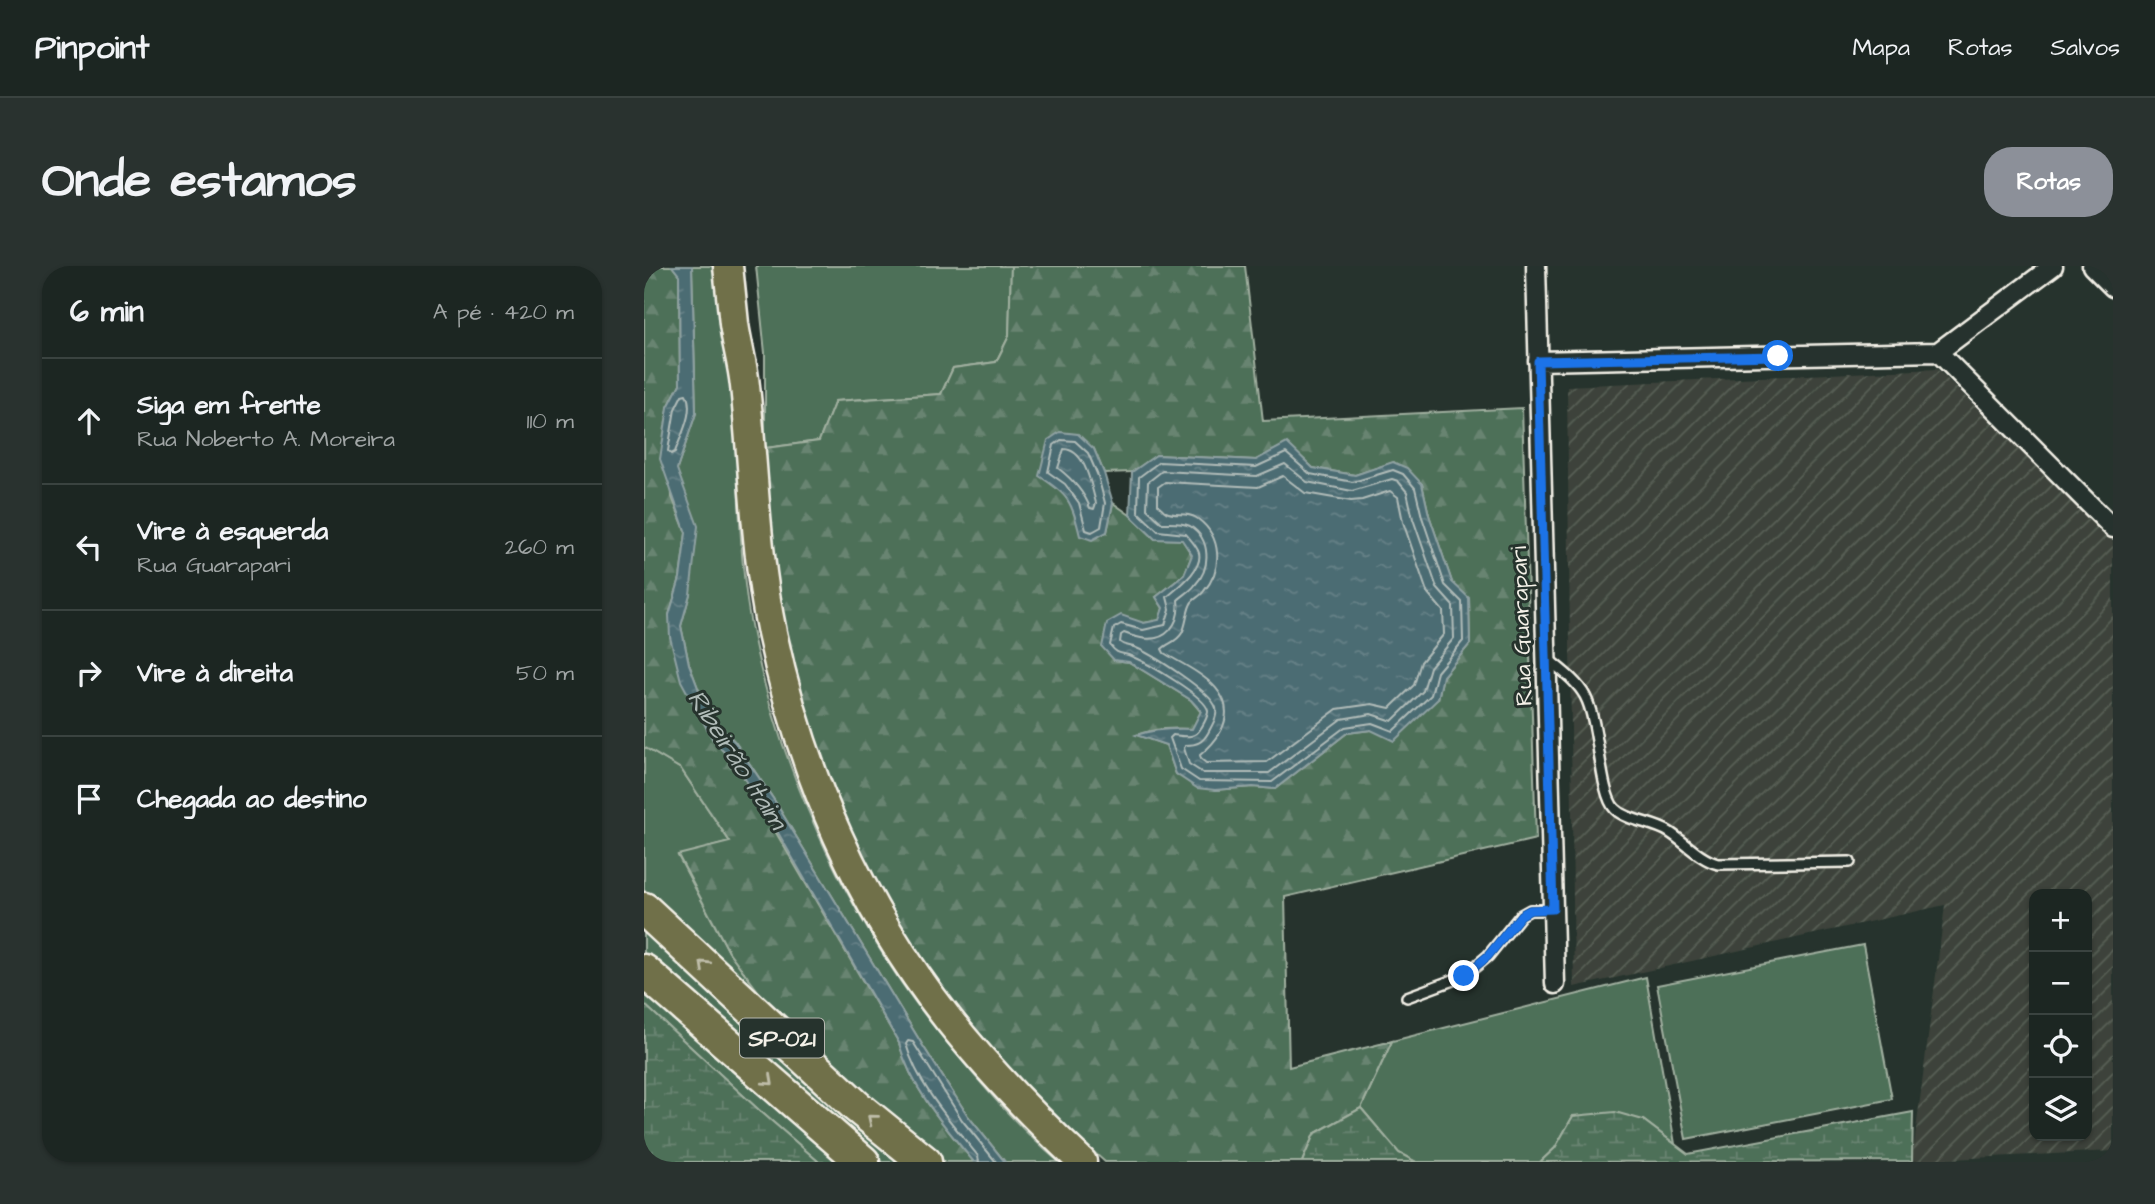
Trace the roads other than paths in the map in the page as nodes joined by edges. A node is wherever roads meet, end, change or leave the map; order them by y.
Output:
1 (729, 266) edge
2 (746, 266) edge
3 (1536, 266) edge
4 (2053, 266) edge
5 (2092, 266) edge
6 (2113, 287) edge
7 (1938, 352) junction
8 (1538, 361) junction
9 (745, 382) junction
10 (2113, 528) edge
11 (1546, 657) junction
12 (1850, 862) dead end
13 (644, 909) edge
14 (1553, 909) junction
15 (644, 971) edge
16 (1555, 984) dead end
17 (1407, 997) dead end
18 (863, 1162) edge
19 (925, 1162) edge
20 (1082, 1162) edge

1 - 9 highway
2 - 9 highway
3 - 8 street, Rua Guarapari
4 - 7 street
5 - 6 street
7 - 8 street
7 - 10 street
8 - 11 street, Rua Guarapari
9 - 20 highway
11 - 12 lane
11 - 14 street, Rua Guarapari
19 -> 13 highway, SP-021
14 - 16 street, Rua Guarapari
14 - 17 lane
15 -> 18 highway, SP-021

